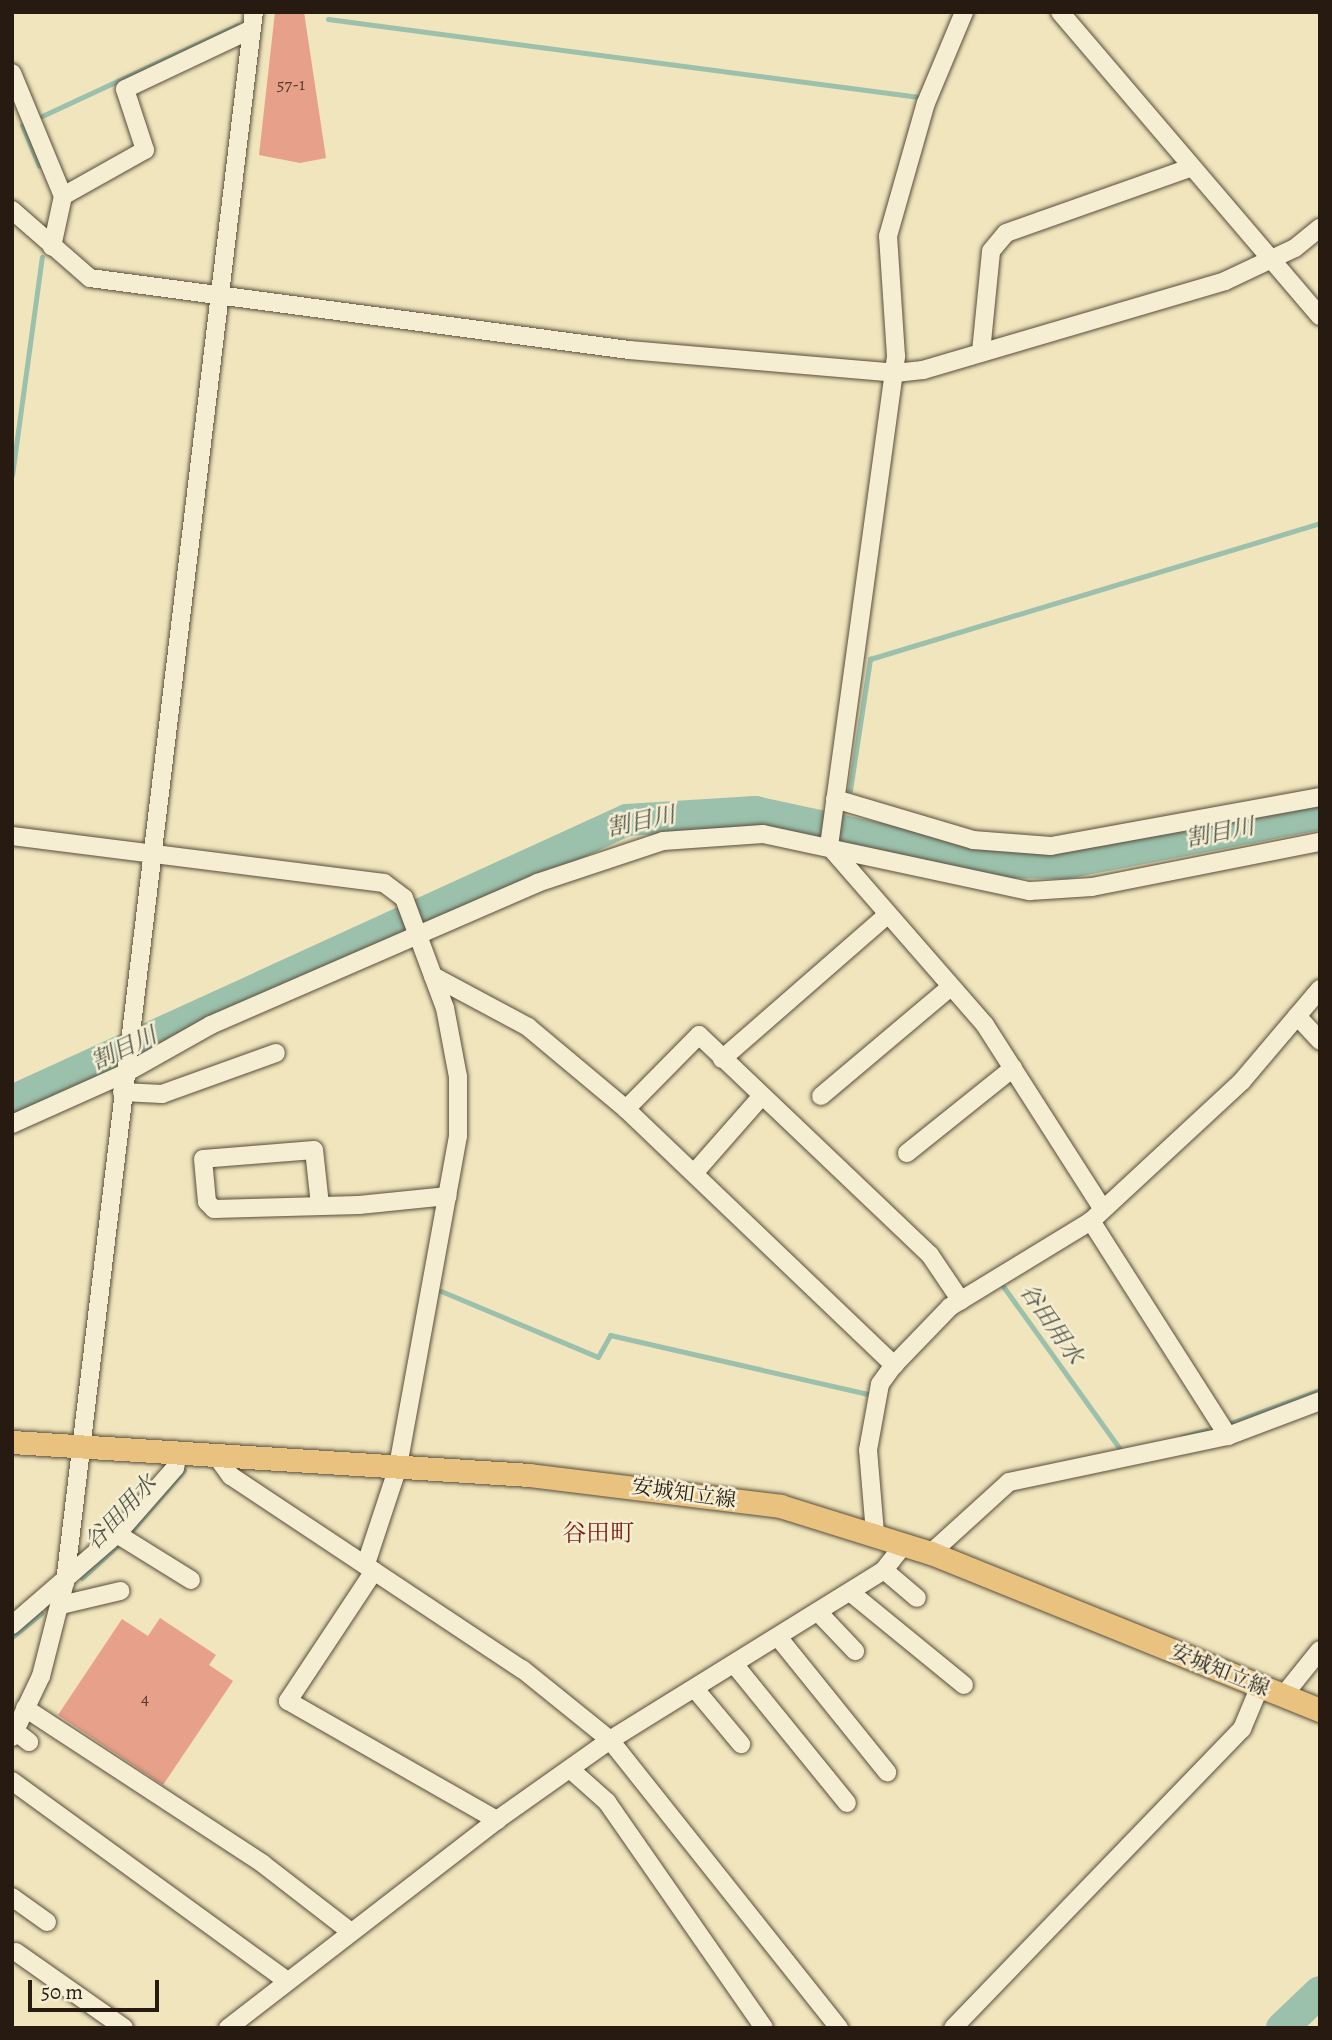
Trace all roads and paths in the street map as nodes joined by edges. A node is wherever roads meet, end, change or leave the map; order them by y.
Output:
1 (964, 12) edge
2 (1060, 12) edge
3 (253, 21) edge
4 (12, 73) edge
5 (1192, 167) junction
6 (63, 196) junction
7 (12, 210) edge
8 (1320, 228) edge
9 (52, 247) junction
10 (1272, 260) junction
11 (221, 296) junction
12 (1320, 316) edge
13 (981, 352) junction
14 (895, 373) junction
15 (1320, 797) edge
16 (835, 799) junction
17 (12, 836) edge
18 (1320, 842) edge
19 (829, 846) junction
20 (151, 855) junction
21 (886, 916) junction
22 (418, 933) junction
23 (433, 976) junction
24 (948, 989) junction
25 (1320, 989) edge
26 (1297, 1016) junction
27 (1320, 1041) edge
28 (276, 1054) dead end
29 (722, 1059) junction
30 (1013, 1068) junction
31 (123, 1083) junction
32 (821, 1096) dead end
33 (760, 1098) junction
34 (626, 1109) junction
35 (12, 1124) edge
36 (907, 1153) dead end
37 (695, 1172) junction
38 (448, 1196) junction
39 (320, 1205) junction
40 (1096, 1214) junction
41 (961, 1301) junction
42 (894, 1365) junction
43 (1320, 1401) edge
44 (1228, 1436) junction
45 (12, 1442) edge
46 (79, 1446) junction
47 (178, 1454) junction
48 (217, 1457) junction
49 (398, 1467) junction
50 (875, 1533) junction
51 (123, 1538) junction
52 (904, 1544) junction
53 (932, 1553) junction
54 (370, 1567) junction
55 (884, 1570) junction
56 (191, 1580) dead end
57 (65, 1583) junction
58 (120, 1591) dead end
59 (850, 1592) junction
60 (917, 1598) dead end
61 (61, 1605) junction
62 (818, 1612) junction
63 (12, 1625) edge
64 (778, 1637) junction
65 (1320, 1650) edge
66 (855, 1651) dead end
67 (734, 1664) junction
68 (964, 1685) dead end
69 (1260, 1686) junction
70 (695, 1689) junction
71 (1283, 1696) junction
72 (25, 1708) junction
73 (1320, 1710) edge
74 (19, 1737) edge
75 (610, 1740) junction
76 (741, 1744) dead end
77 (570, 1769) junction
78 (887, 1772) dead end
79 (12, 1782) edge
80 (847, 1803) dead end
81 (497, 1820) junction
82 (12, 1897) edge
83 (47, 1922) dead end
84 (351, 1932) junction
85 (16, 1952) dead end
86 (287, 1981) junction
87 (124, 2028) edge
88 (228, 2028) edge
89 (764, 2028) edge
90 (839, 2028) edge
91 (953, 2028) edge

1 - 14 street
2 - 5 street
3 - 6 street
3 - 11 street
4 - 6 street
5 - 10 street
5 - 13 street
6 - 9 street
7 - 9 street
8 - 10 street
9 - 11 street
10 - 12 street
10 - 13 street
11 - 14 street
11 - 20 street
13 - 14 street
14 - 16 street
15 - 16 street
16 - 19 street
17 - 20 street
18 - 19 street
19 - 21 street
19 - 22 street
20 - 22 street
20 - 31 street
21 - 24 street
21 - 29 street
22 - 23 street
22 - 31 street
23 - 34 street
23 - 38 street
24 - 30 street
24 - 32 street
25 - 26 street
26 - 27 street
26 - 40 street
28 - 31 street
29 - 33 street
29 - 34 street
30 - 36 street
30 - 40 street
31 - 35 street
31 - 46 street
33 - 37 street
33 - 41 street
34 - 37 street
37 - 42 street
38 - 39 street
38 - 49 street
39 - 39 street
40 - 41 street
40 - 44 street
41 - 42 street
42 - 50 street
43 - 44 street
44 - 53 street
45 - 46 main road, 安城知立線
46 - 47 main road, 安城知立線
46 - 57 street
47 - 48 main road, 安城知立線
47 - 51 street
48 - 49 main road, 安城知立線
48 - 54 street
49 - 50 main road, 安城知立線
49 - 54 street
50 - 52 main road, 安城知立線
51 - 56 street
51 - 57 street
52 - 53 main road, 安城知立線
52 - 55 street
53 - 69 main road, 安城知立線
54 - 75 street
54 - 81 street
55 - 59 street
55 - 60 street
57 - 61 street
57 - 63 street
58 - 61 street
59 - 62 street
59 - 68 street
61 - 72 street
62 - 64 street
62 - 66 street
64 - 67 street
64 - 78 street
65 - 71 street
67 - 70 street
67 - 80 street
69 - 71 main road, 安城知立線
69 - 91 street
70 - 75 street
70 - 76 street
71 - 73 main road, 安城知立線
72 - 74 street
72 - 84 street
75 - 77 street
75 - 90 street
77 - 81 street
77 - 89 street
79 - 86 street
81 - 84 street
82 - 83 street
84 - 86 street
85 - 87 street
86 - 88 street

